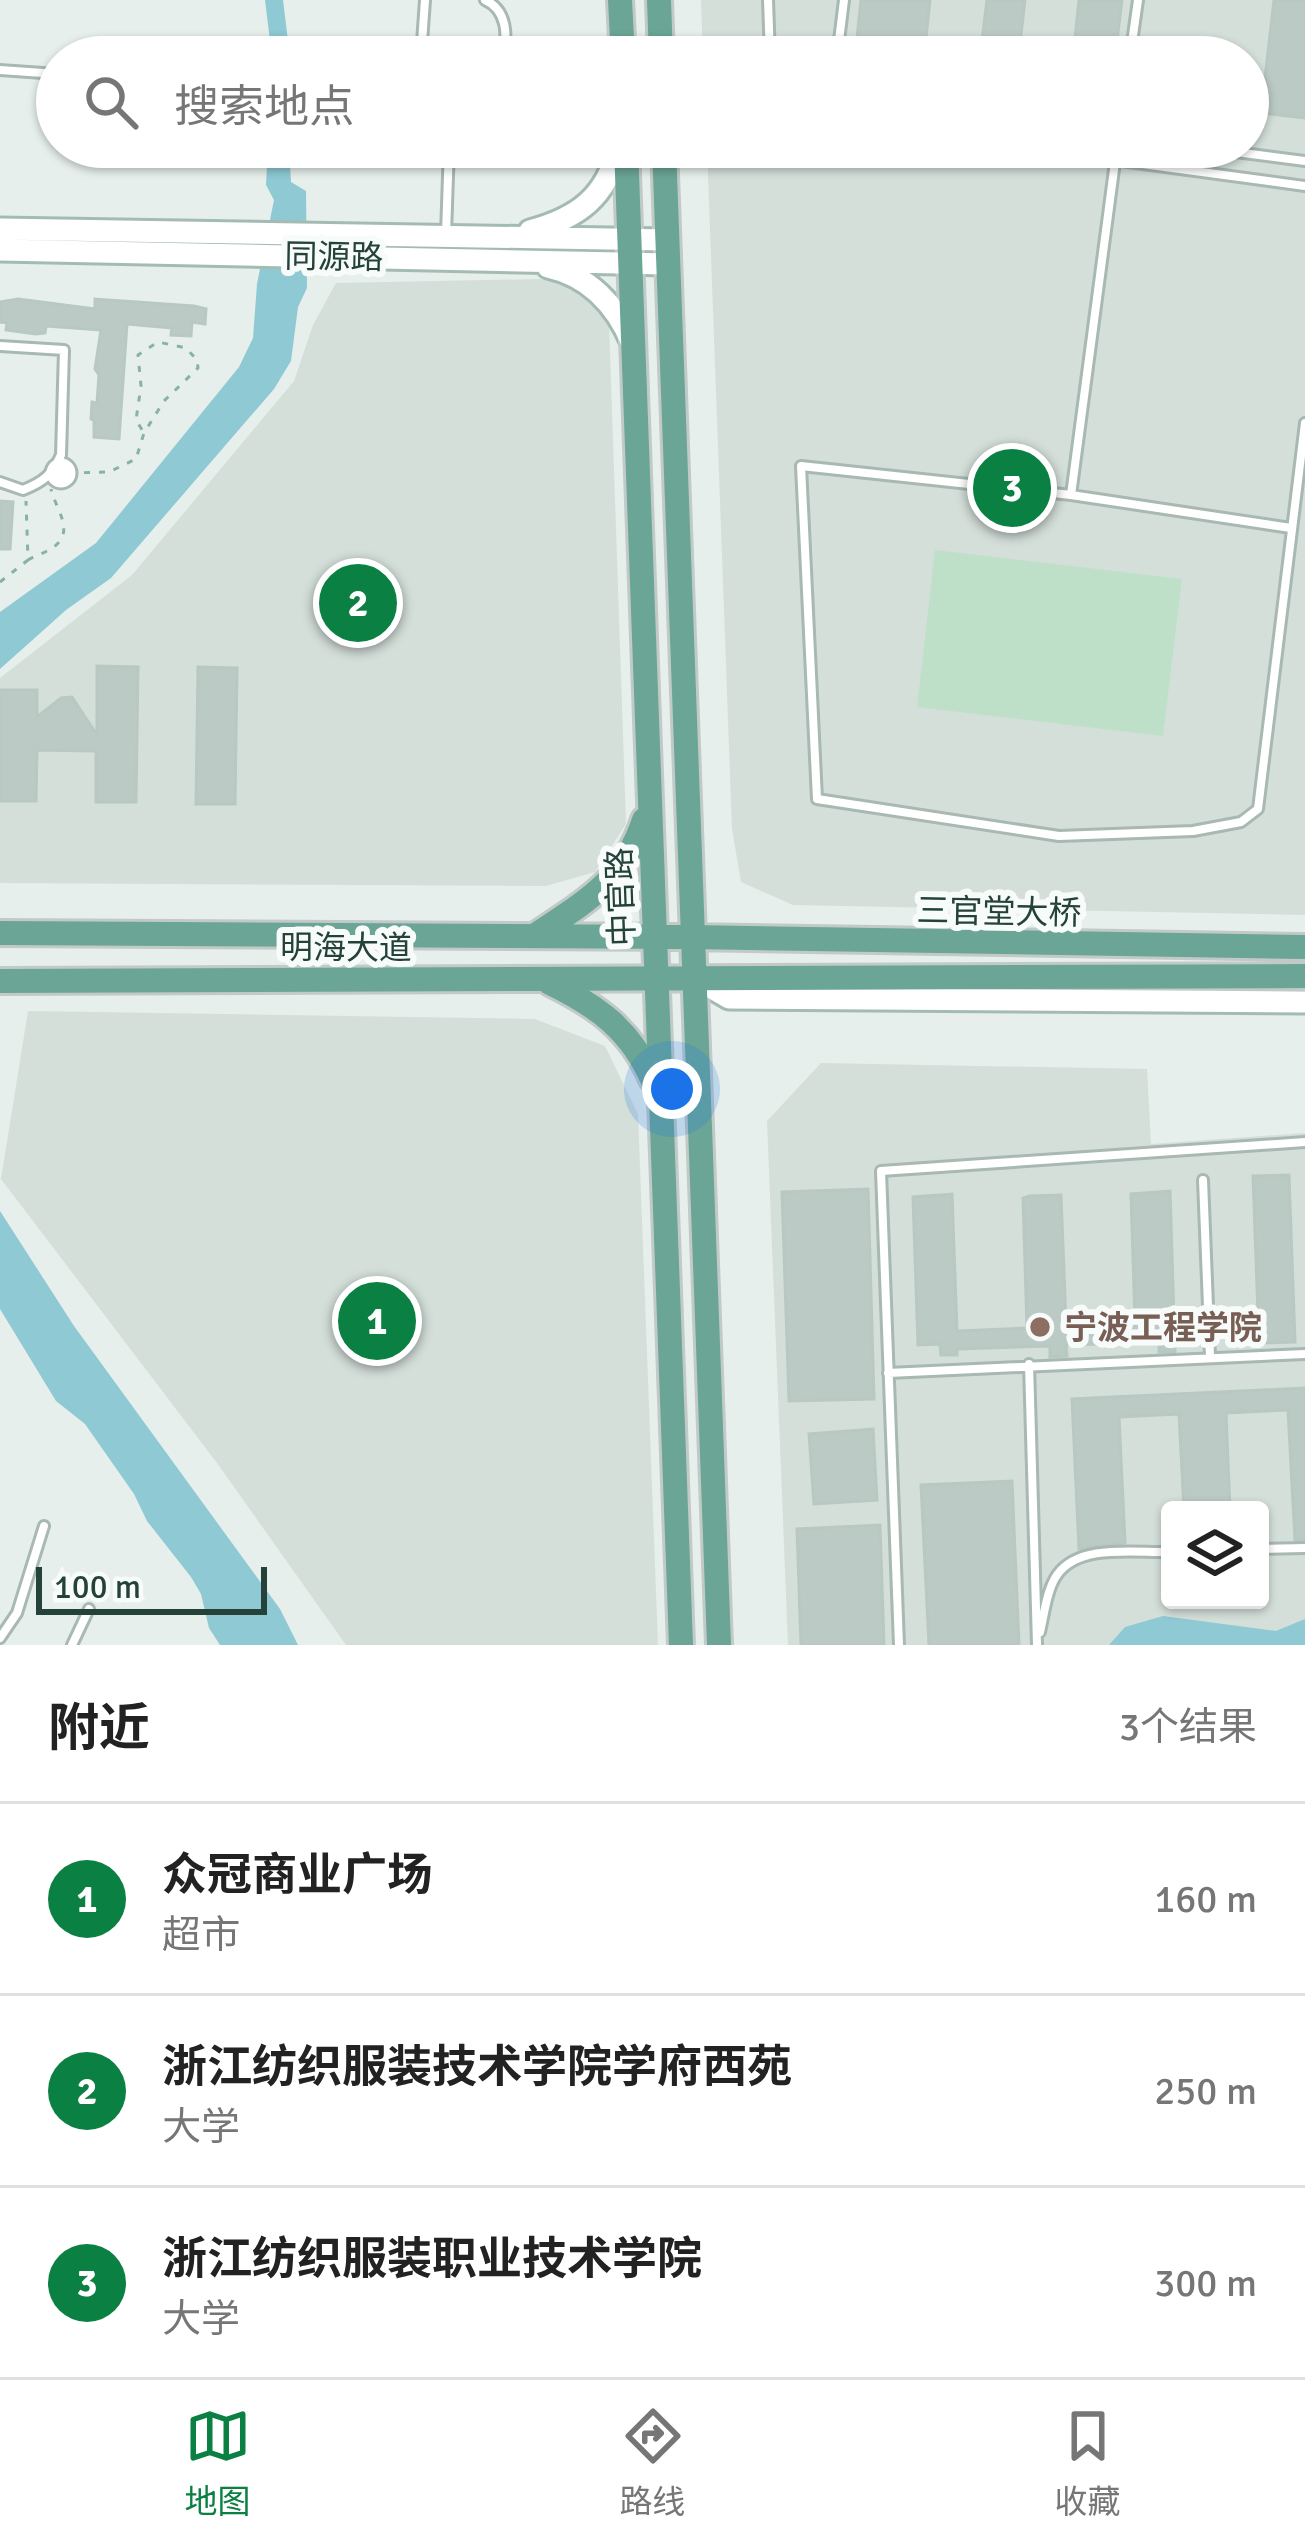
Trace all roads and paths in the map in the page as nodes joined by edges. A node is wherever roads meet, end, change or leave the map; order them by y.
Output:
1 (424, 0) edge
2 (485, 0) edge
3 (620, 0) edge
4 (659, 0) edge
5 (768, 0) edge
6 (844, 0) edge
7 (1138, 0) edge
8 (422, 36) edge
9 (506, 36) edge
10 (621, 36) edge
11 (660, 36) edge
12 (769, 36) edge
13 (840, 36) edge
14 (1133, 36) edge
15 (0, 70) edge
16 (36, 73) edge
17 (1269, 156) edge
18 (1305, 160) edge
19 (448, 168) edge
20 (613, 168) edge
21 (624, 168) edge
22 (665, 168) edge
23 (1115, 168) edge
24 (1169, 168) edge
25 (1305, 186) edge
26 (0, 230) edge
27 (446, 236) junction
28 (512, 248) junction
29 (0, 250) edge
30 (631, 250) junction
31 (668, 252) junction
32 (0, 346) edge
33 (634, 347) junction
34 (1305, 424) edge
35 (144, 433) junction
36 (60, 474) junction
37 (0, 482) edge
38 (26, 490) junction
39 (1071, 495) junction
40 (1291, 528) junction
41 (28, 560) junction
42 (0, 582) edge
43 (650, 800) junction
44 (0, 933) edge
45 (534, 936) junction
46 (691, 938) junction
47 (655, 939) junction
48 (1305, 947) edge
49 (1305, 976) edge
50 (692, 977) junction
51 (542, 979) junction
52 (655, 980) junction
53 (0, 981) edge
54 (1305, 1002) edge
55 (659, 1095) junction
56 (1305, 1142) edge
57 (1203, 1180) dead end
58 (1305, 1354) edge
59 (1210, 1357) junction
60 (1029, 1364) junction
61 (888, 1373) junction
62 (44, 1526) dead end
63 (1305, 1548) edge
64 (1269, 1550) edge
65 (1161, 1552) edge
66 (89, 1610) dead end
67 (0, 1638) edge
68 (72, 1645) edge
69 (681, 1645) edge
70 (719, 1645) edge
71 (899, 1645) edge
72 (1036, 1645) edge

1 - 8 lane
2 - 9 lane
3 - 10 main road
4 - 11 main road
5 - 12 lane
6 - 13 lane
7 - 14 lane
15 - 16 lane
17 - 18 lane
19 - 27 lane
20 - 28 street
21 - 30 main road, 中官路
22 - 31 main road
23 - 39 lane
24 - 25 lane
26 - 27 street, 同源路
27 - 28 street, 同源路
28 - 29 street, 同源路
28 - 30 street, 同源路
28 - 33 street
30 - 31 street, 同源路
30 - 33 main road, 中官路
31 - 46 main road
32 - 36 lane
33 - 43 main road, 中官路
34 - 40 lane
35 - 35 path
35 - 36 path
36 - 38 lane
36 - 41 path
37 - 38 lane
38 - 41 path
39 - 40 lane
39 - 40 lane
41 - 42 path
43 - 45 main road
43 - 47 main road, 中官路
44 - 45 main road, 明海大道
45 - 47 main road, 明海大道
46 - 47 main road, 明海大道
46 - 48 main road, 三官堂大桥
46 - 50 main road
47 - 52 main road, 中官路
49 - 50 main road, 三官堂大桥
50 - 52 main road, 明海大道
50 - 54 street
50 - 70 main road
51 - 52 main road, 明海大道
51 - 53 main road, 明海大道
51 - 55 main road
52 - 55 main road, 中官路
55 - 69 main road, 中官路
56 - 61 lane
57 - 59 lane
58 - 59 lane
59 - 60 lane
60 - 61 lane
60 - 72 lane
61 - 71 lane
62 - 67 lane
63 - 64 lane
65 - 72 lane
66 - 68 lane

